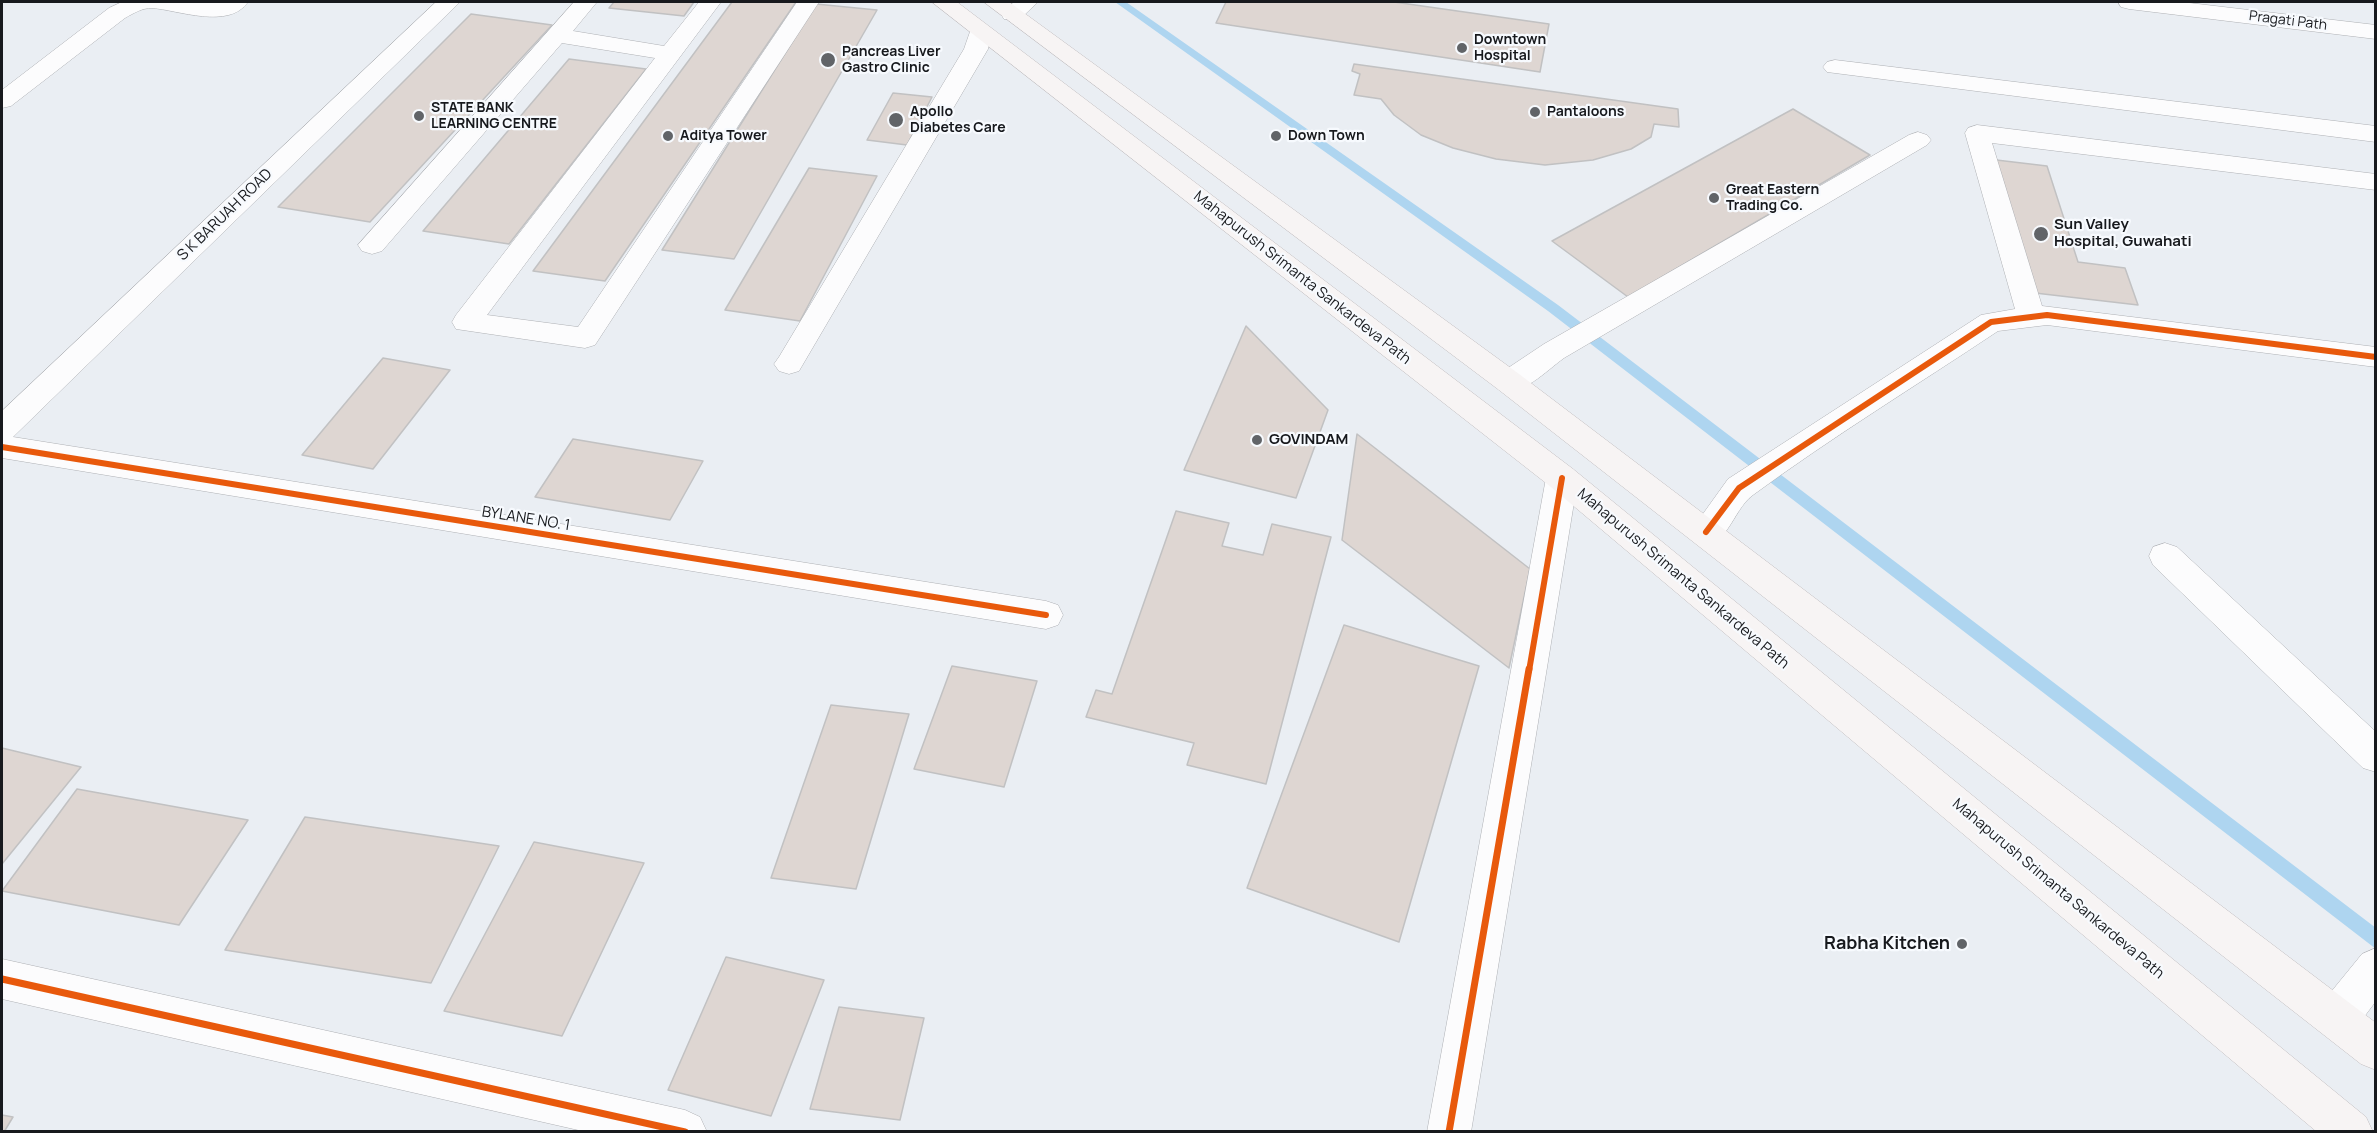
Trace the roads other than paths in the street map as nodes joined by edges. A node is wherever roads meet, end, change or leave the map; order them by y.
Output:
1 (151, 2) edge
2 (237, 2) edge
3 (449, 2) edge
4 (586, 2) edge
5 (710, 2) edge
6 (808, 2) edge
7 (943, 2) edge
8 (2129, 2) edge
9 (1011, 6) edge
10 (980, 31) junction
11 (2376, 32) edge
12 (555, 35) junction
13 (672, 54) junction
14 (1835, 67) dead end
15 (2, 101) edge
16 (2376, 134) edge
17 (1918, 140) dead end
18 (2376, 182) edge
19 (372, 245) dead end
20 (2031, 317) junction
21 (2376, 357) edge
22 (789, 364) dead end
23 (1509, 382) junction
24 (2, 429) edge
25 (2, 447) edge
26 (1562, 478) junction
27 (1706, 532) junction
28 (2165, 556) dead end
29 (1046, 615) dead end
30 (2376, 756) edge
31 (2374, 969) edge
32 (2, 979) edge
33 (2337, 1018) junction
34 (2376, 1049) edge
35 (685, 1131) edge
36 (1449, 1131) edge
37 (2351, 1131) edge

1 - 2 street
1 - 15 street
3 - 24 street, S K BARUAH ROAD
4 - 12 street
5 - 13 street
6 - 13 street
7 - 10 main road, Mahapurush Srimanta Sankardeva Path
8 - 11 street, Pragati Path
9 - 23 main road
10 - 22 street
10 - 26 main road, Mahapurush Srimanta Sankardeva Path
12 - 13 street
12 - 19 street
14 - 16 street
17 - 23 street
18 - 20 street
20 - 21 street
20 - 27 street
23 - 27 main road
25 - 29 street, BYLANE NO. 1
26 - 36 street
26 - 37 main road, Mahapurush Srimanta Sankardeva Path
27 - 33 main road
28 - 30 street
31 - 33 street
32 - 35 street
33 - 34 main road

